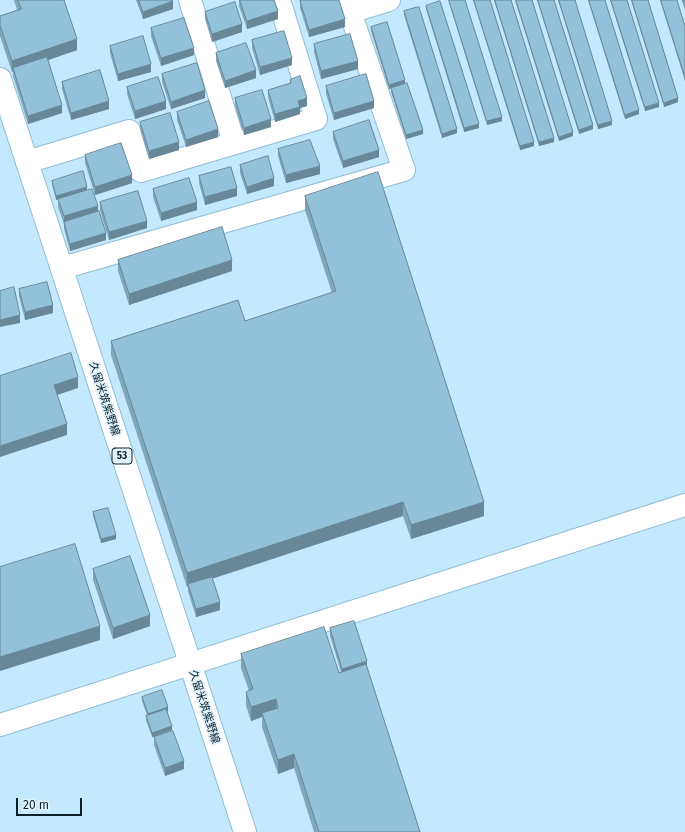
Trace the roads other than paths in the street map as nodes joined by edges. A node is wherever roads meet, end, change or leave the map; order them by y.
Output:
1 (190, 0) edge
2 (279, 0) edge
3 (389, 0) edge
4 (348, 6) edge
5 (0, 79) edge
6 (234, 143) junction
7 (27, 162) junction
8 (62, 268) junction
9 (685, 505) edge
10 (190, 664) junction
11 (0, 725) edge
12 (245, 832) edge

1 - 6 street
2 - 6 street
3 - 4 street
4 - 8 street
5 - 7 street, 久留米筑紫野線 / 53
6 - 7 street
7 - 8 street, 久留米筑紫野線 / 53
8 - 10 street, 久留米筑紫野線 / 53
9 - 10 street
10 - 11 street
10 - 12 street, 久留米筑紫野線 / 53

